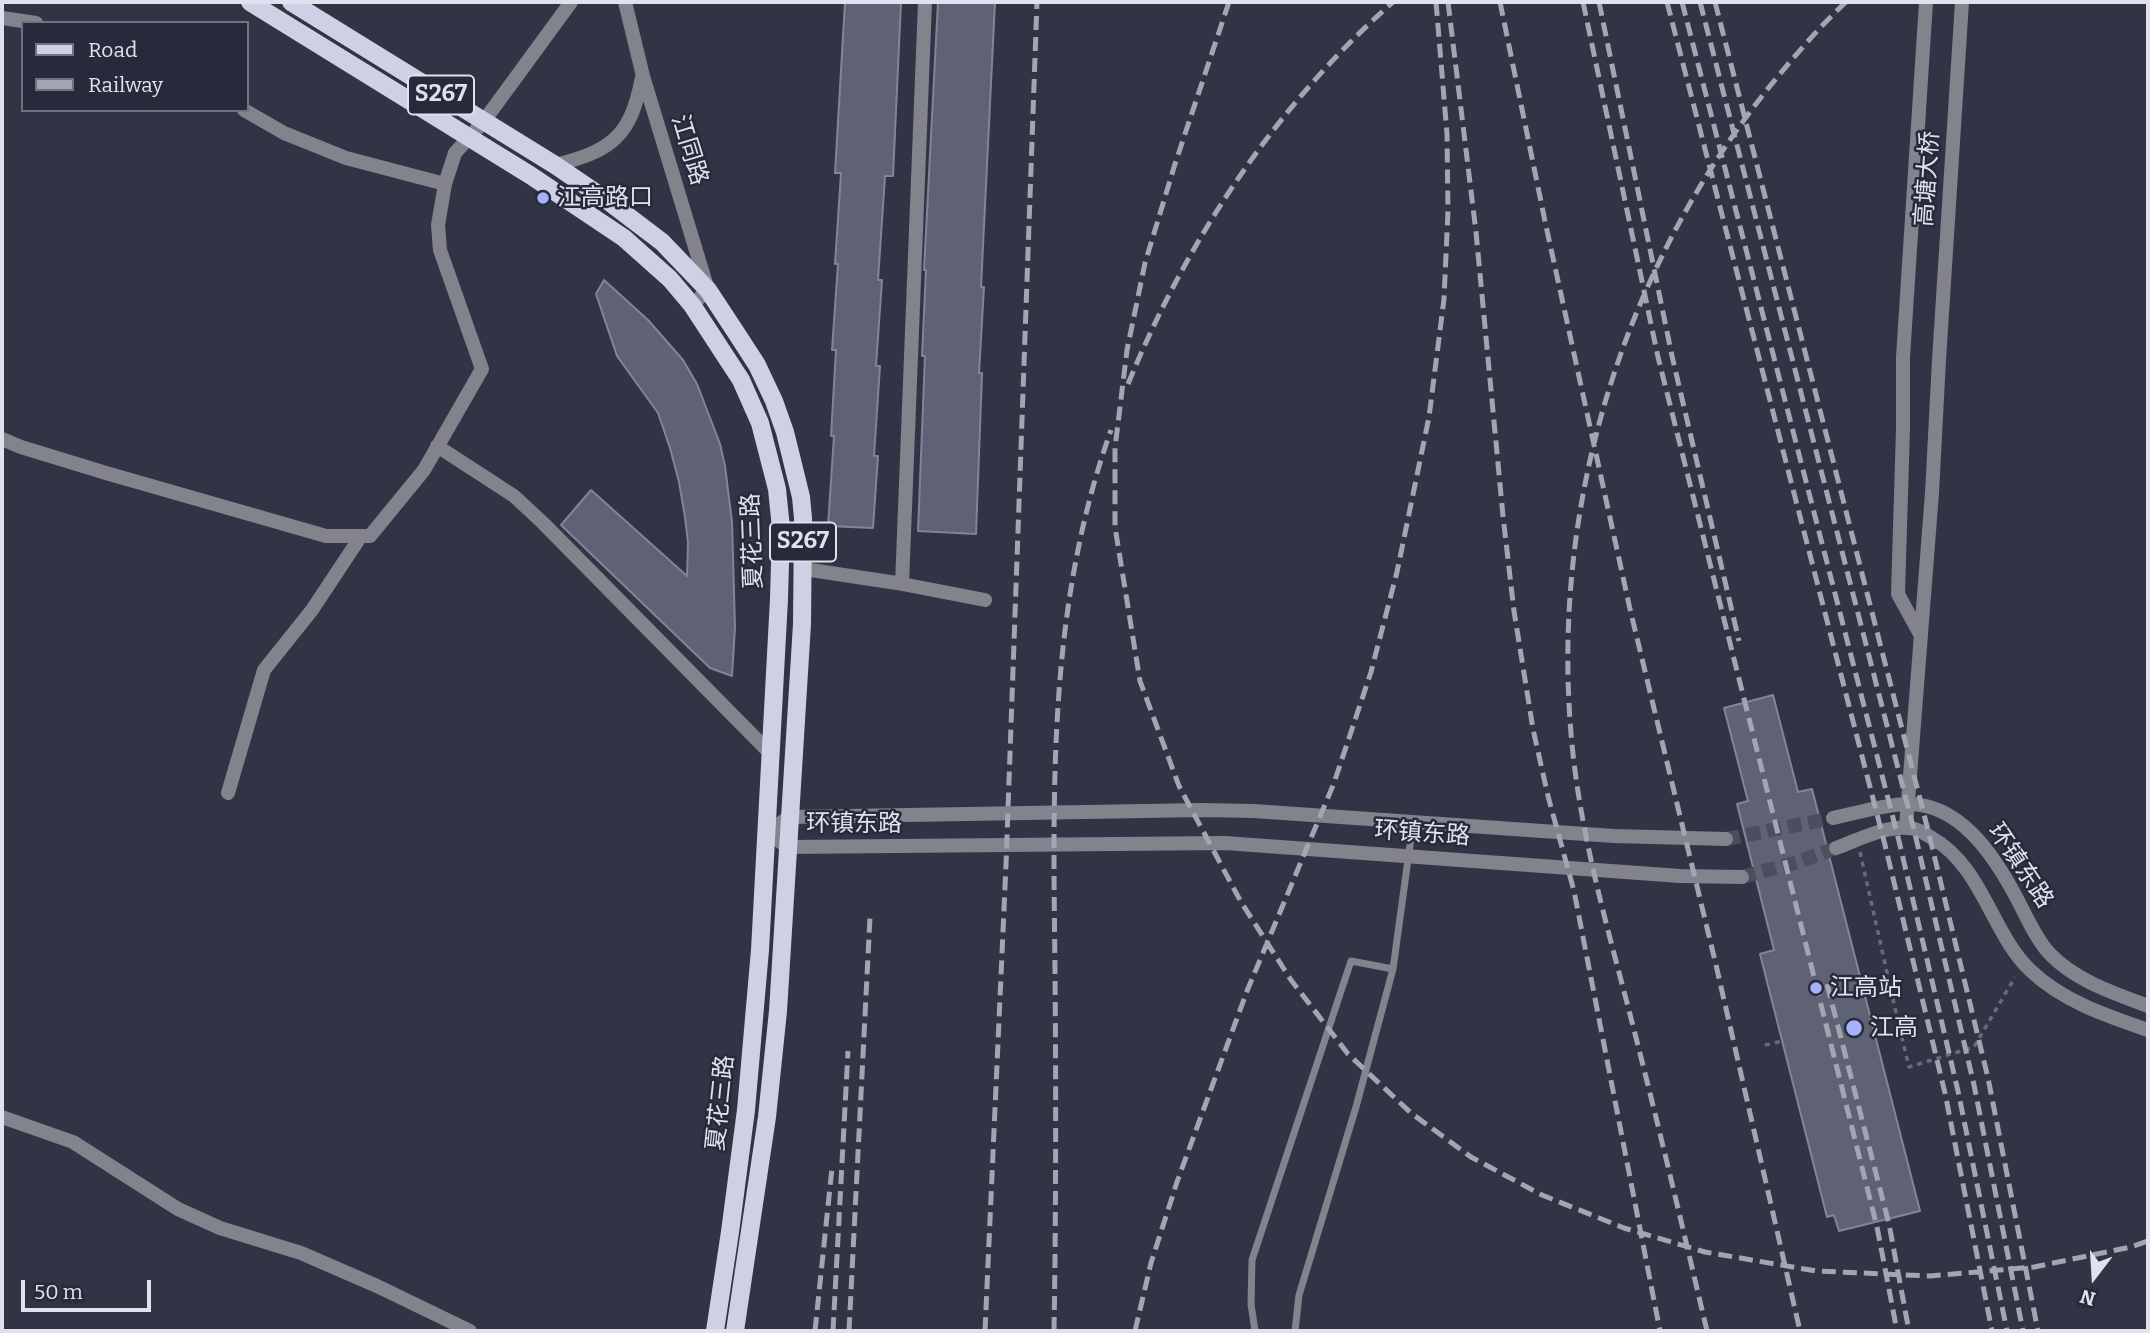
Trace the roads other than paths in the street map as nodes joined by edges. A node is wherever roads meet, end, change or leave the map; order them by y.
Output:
1 (250, 2) edge
2 (291, 2) edge
3 (571, 2) edge
4 (625, 2) edge
5 (925, 2) edge
6 (1926, 2) edge
7 (1962, 2) edge
8 (2, 18) edge
9 (22, 21) edge
10 (643, 76) junction
11 (247, 112) edge
12 (484, 121) junction
13 (469, 137) junction
14 (555, 165) junction
15 (445, 184) junction
16 (708, 290) junction
17 (692, 304) junction
18 (2, 439) edge
19 (438, 446) junction
20 (361, 536) junction
21 (804, 569) junction
22 (902, 584) junction
23 (985, 600) dead end
24 (1921, 636) junction
25 (771, 754) junction
26 (228, 793) dead end
27 (1907, 804) junction
28 (789, 817) junction
29 (1833, 818) tunnel mouth
30 (1413, 823) junction
31 (1906, 827) junction
32 (767, 833) junction
33 (1726, 839) tunnel mouth
34 (788, 847) junction
35 (1836, 848) tunnel mouth
36 (1408, 856) junction
37 (1741, 877) tunnel mouth
38 (1393, 969) junction
39 (2148, 1006) edge
40 (2148, 1030) edge
41 (2, 1116) edge
42 (470, 1331) edge
43 (715, 1331) edge
44 (736, 1331) edge
45 (1255, 1331) edge
46 (1296, 1331) edge

1 - 13 main road, 夏花三路 / S267
2 - 12 main road, 夏花三路 / S267
3 - 12 street
4 - 10 street, 江同路
5 - 22 street
6 - 24 street, 高塘大桥
7 - 24 street, 高塘大桥
8 - 9 street
10 - 14 street
10 - 16 street, 江同路
11 - 15 street
12 - 13 street
12 - 14 main road, 夏花三路 / S267
13 - 15 street
13 - 17 main road, 夏花三路 / S267
14 - 16 main road, 夏花三路 / S267
15 - 19 street
16 - 17 street
16 - 21 main road, 夏花三路 / S267
17 - 25 main road, 夏花三路 / S267
18 - 20 street
19 - 20 street
19 - 25 street
20 - 26 street
21 - 22 street
21 - 28 main road, 夏花三路 / S267
22 - 23 street
24 - 27 street, 高塘大桥
25 - 32 main road, 夏花三路 / S267
27 - 29 street, 环镇东路
27 - 31 street, 高塘大桥
27 - 39 street, 环镇东路
28 - 30 street, 环镇东路
28 - 32 street, 环镇东路
28 - 34 main road, 夏花三路 / S267
30 - 33 street, 环镇东路
30 - 36 lane
31 - 35 street
31 - 40 street, 环镇东路
32 - 34 street, 环镇东路
32 - 43 main road, 夏花三路 / S267
34 - 36 street, 环镇东路
34 - 44 main road, 夏花三路 / S267
36 - 37 street, 环镇东路
36 - 38 lane
38 - 45 lane
38 - 46 lane
41 - 42 street

